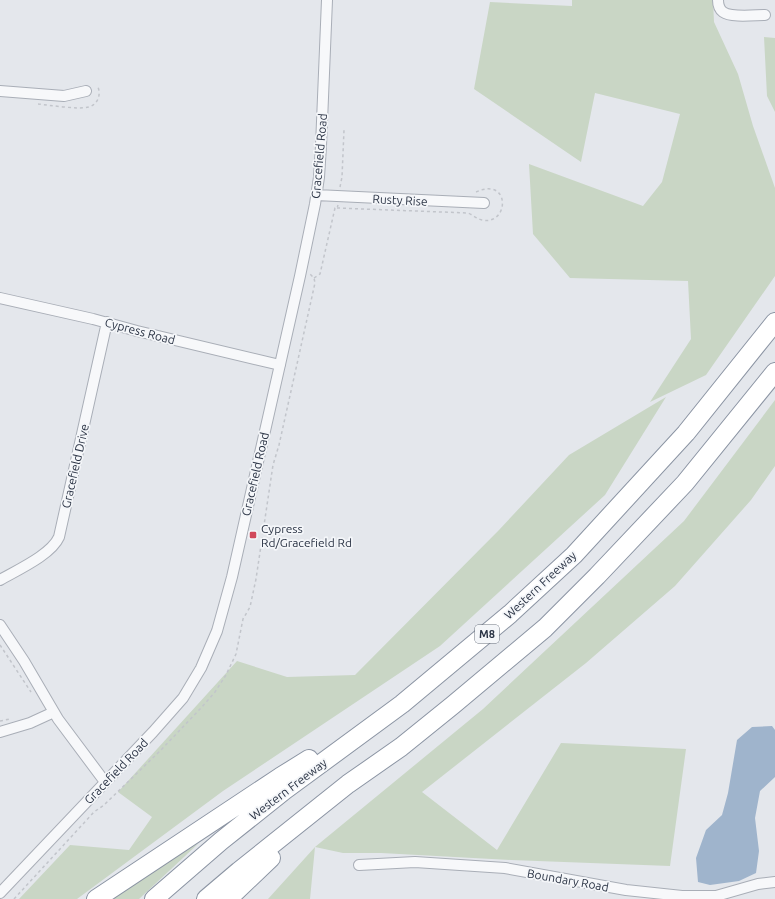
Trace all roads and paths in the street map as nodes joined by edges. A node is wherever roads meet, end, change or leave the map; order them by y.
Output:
1 (327, 0) edge
2 (718, 0) edge
3 (765, 15) dead end
4 (0, 91) edge
5 (86, 91) dead end
6 (316, 195) junction
7 (484, 203) dead end
8 (302, 266) junction
9 (0, 298) edge
10 (107, 322) junction
11 (775, 322) edge
12 (280, 365) junction
13 (775, 372) edge
14 (0, 580) edge
15 (0, 625) edge
16 (0, 645) edge
17 (34, 697) dead end
18 (402, 704) junction
19 (54, 712) junction
20 (14, 718) dead end
21 (0, 721) edge
22 (0, 732) edge
23 (105, 782) junction
24 (348, 784) junction
25 (359, 865) dead end
26 (775, 882) edge
27 (0, 893) edge
28 (14, 899) edge
29 (96, 899) edge
30 (154, 899) edge
31 (206, 899) edge
32 (228, 899) edge

1 - 6 street, Gracefield Road
2 - 3 street
4 - 5 street
6 - 7 street, Rusty Rise
6 - 8 street, Gracefield Road
8 - 12 street, Gracefield Road
8 - 28 path
9 - 10 street, Cypress Road
10 - 12 street, Cypress Road
10 - 14 street, Gracefield Drive
11 - 18 highway, Western Freeway / M8
12 - 23 street, Gracefield Road
13 - 24 highway
15 - 19 street
16 - 17 path
18 - 29 highway
18 - 30 highway, Western Freeway / M8
19 - 22 street
19 - 23 street
20 - 21 path
23 - 27 street, Gracefield Road
24 - 31 highway
24 - 32 highway
25 - 26 street, Boundary Road

